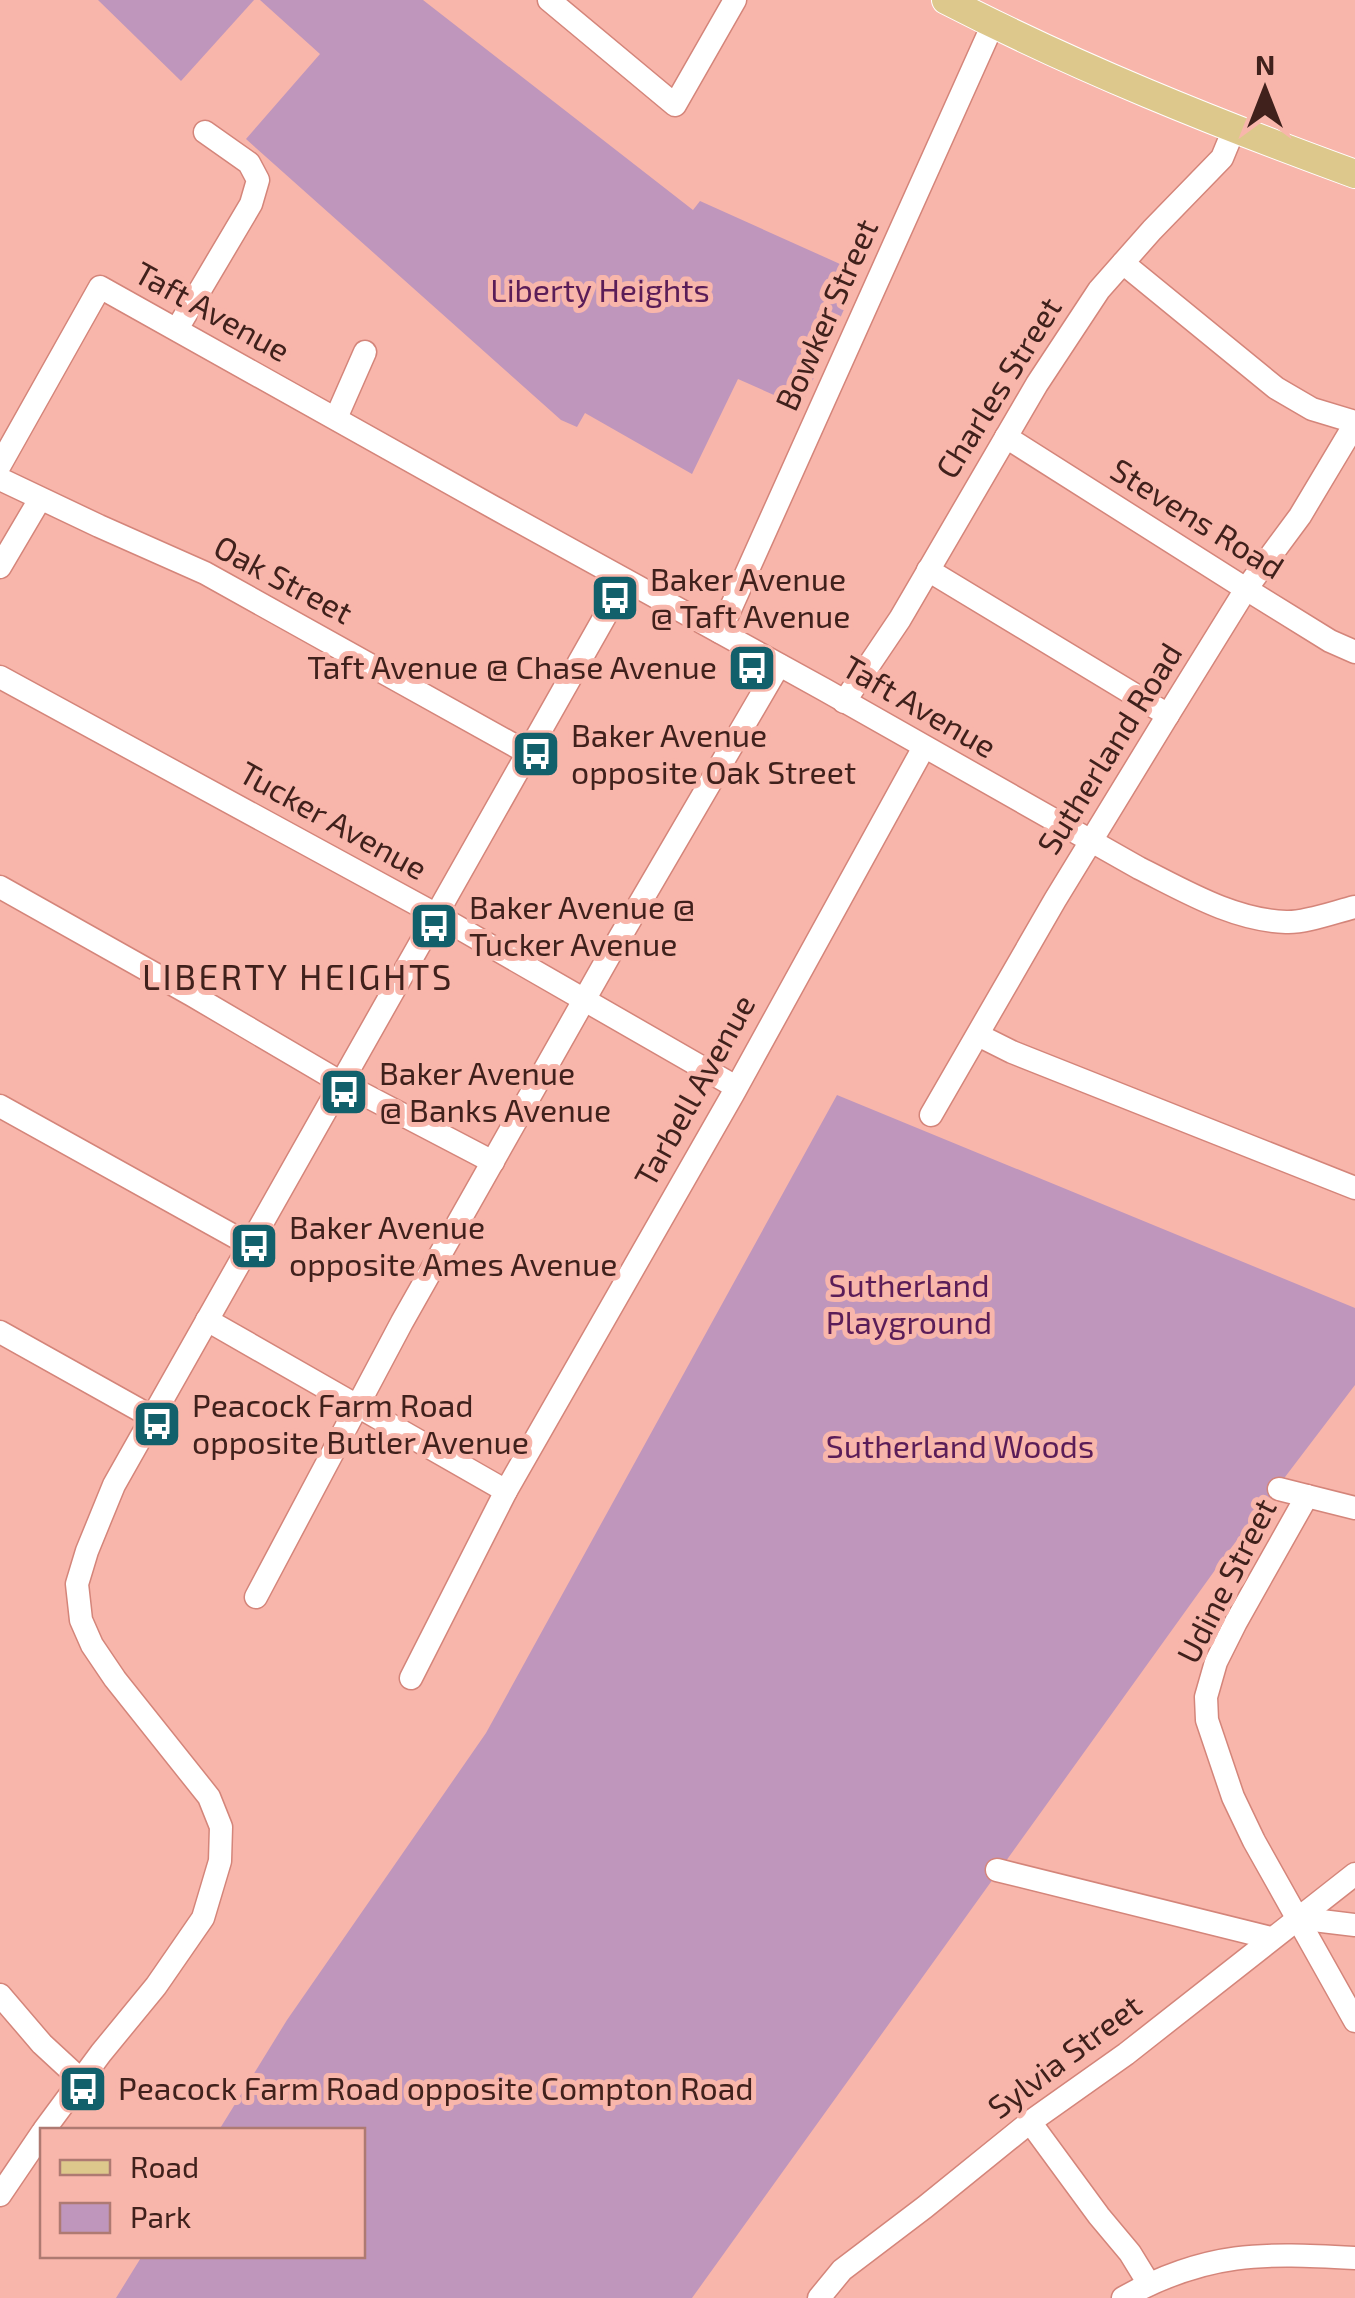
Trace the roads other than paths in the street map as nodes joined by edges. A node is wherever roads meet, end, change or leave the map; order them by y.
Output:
1 (549, 0) edge
2 (735, 0) edge
3 (946, 0) edge
4 (994, 24) junction
5 (1234, 129) junction
6 (205, 132) dead end
7 (1355, 174) edge
8 (1123, 263) junction
9 (178, 330) junction
10 (365, 352) dead end
11 (336, 418) junction
12 (1355, 423) edge
13 (1006, 436) junction
14 (0, 465) edge
15 (0, 479) edge
16 (40, 499) junction
17 (0, 567) edge
18 (928, 570) junction
19 (625, 580) junction
20 (1246, 589) junction
21 (720, 632) junction
22 (1355, 652) edge
23 (779, 665) junction
24 (0, 677) edge
25 (844, 702) junction
26 (1168, 715) junction
27 (924, 747) junction
28 (528, 752) junction
29 (1091, 841) junction
30 (0, 887) edge
31 (1355, 908) edge
32 (435, 914) junction
33 (585, 999) junction
34 (978, 1035) junction
35 (340, 1082) junction
36 (736, 1087) junction
37 (0, 1106) edge
38 (931, 1116) dead end
39 (493, 1162) junction
40 (1355, 1188) edge
41 (250, 1244) junction
42 (207, 1320) junction
43 (0, 1332) edge
44 (357, 1407) junction
45 (152, 1417) junction
46 (1279, 1489) dead end
47 (506, 1491) junction
48 (1307, 1496) junction
49 (1355, 1508) edge
50 (256, 1597) dead end
51 (410, 1678) dead end
52 (997, 1870) dead end
53 (1355, 1874) edge
54 (1297, 1918) junction
55 (1355, 1925) edge
56 (1271, 1938) junction
57 (0, 1994) edge
58 (1355, 2021) edge
59 (81, 2080) junction
60 (1030, 2122) junction
61 (46, 2128) edge
62 (40, 2136) edge
63 (0, 2195) edge
64 (1355, 2258) edge
65 (1149, 2284) junction
66 (818, 2298) edge
67 (1124, 2298) edge

1 - 2 street
3 - 4 main road
4 - 5 main road
4 - 21 street, Bowker Street
5 - 7 main road
5 - 8 street, Charles Street
6 - 9 street
8 - 12 street
8 - 13 street, Charles Street
9 - 11 street, Taft Avenue
9 - 14 street, Taft Avenue
10 - 11 street
11 - 19 street, Taft Avenue
12 - 20 street, Sutherland Road
13 - 18 street, Charles Street
13 - 20 street, Stevens Road
15 - 16 street, Oak Street
16 - 17 street
16 - 28 street, Oak Street
18 - 25 street, Charles Street
18 - 26 street
19 - 21 street, Taft Avenue
19 - 28 street
20 - 22 street, Stevens Road
20 - 26 street, Sutherland Road
21 - 23 street, Taft Avenue
23 - 25 street, Taft Avenue
23 - 33 street
24 - 32 street, Tucker Avenue
25 - 27 street, Taft Avenue
26 - 29 street, Sutherland Road
27 - 29 street, Taft Avenue
27 - 36 street, Tarbell Avenue
28 - 32 street
29 - 31 street, Taft Avenue
29 - 34 street, Sutherland Road
30 - 35 street
32 - 33 street, Tucker Avenue
32 - 35 street
33 - 36 street, Tucker Avenue
33 - 39 street
34 - 38 street, Sutherland Road
34 - 40 street
35 - 39 street
35 - 41 street
36 - 47 street, Tarbell Avenue
37 - 41 street
39 - 44 street
41 - 42 street
42 - 44 street
42 - 45 street
43 - 45 street
44 - 47 street
44 - 50 street
45 - 59 street
46 - 48 street
47 - 51 street, Tarbell Avenue
48 - 49 street
48 - 54 street, Udine Street
52 - 56 street
53 - 54 street, Sylvia Street
54 - 55 street
54 - 56 street, Sylvia Street
54 - 58 street, Udine Street
56 - 60 street, Sylvia Street
57 - 59 street
59 - 61 street
60 - 65 street
60 - 66 street, Sylvia Street
62 - 63 street
64 - 65 street
65 - 67 street

